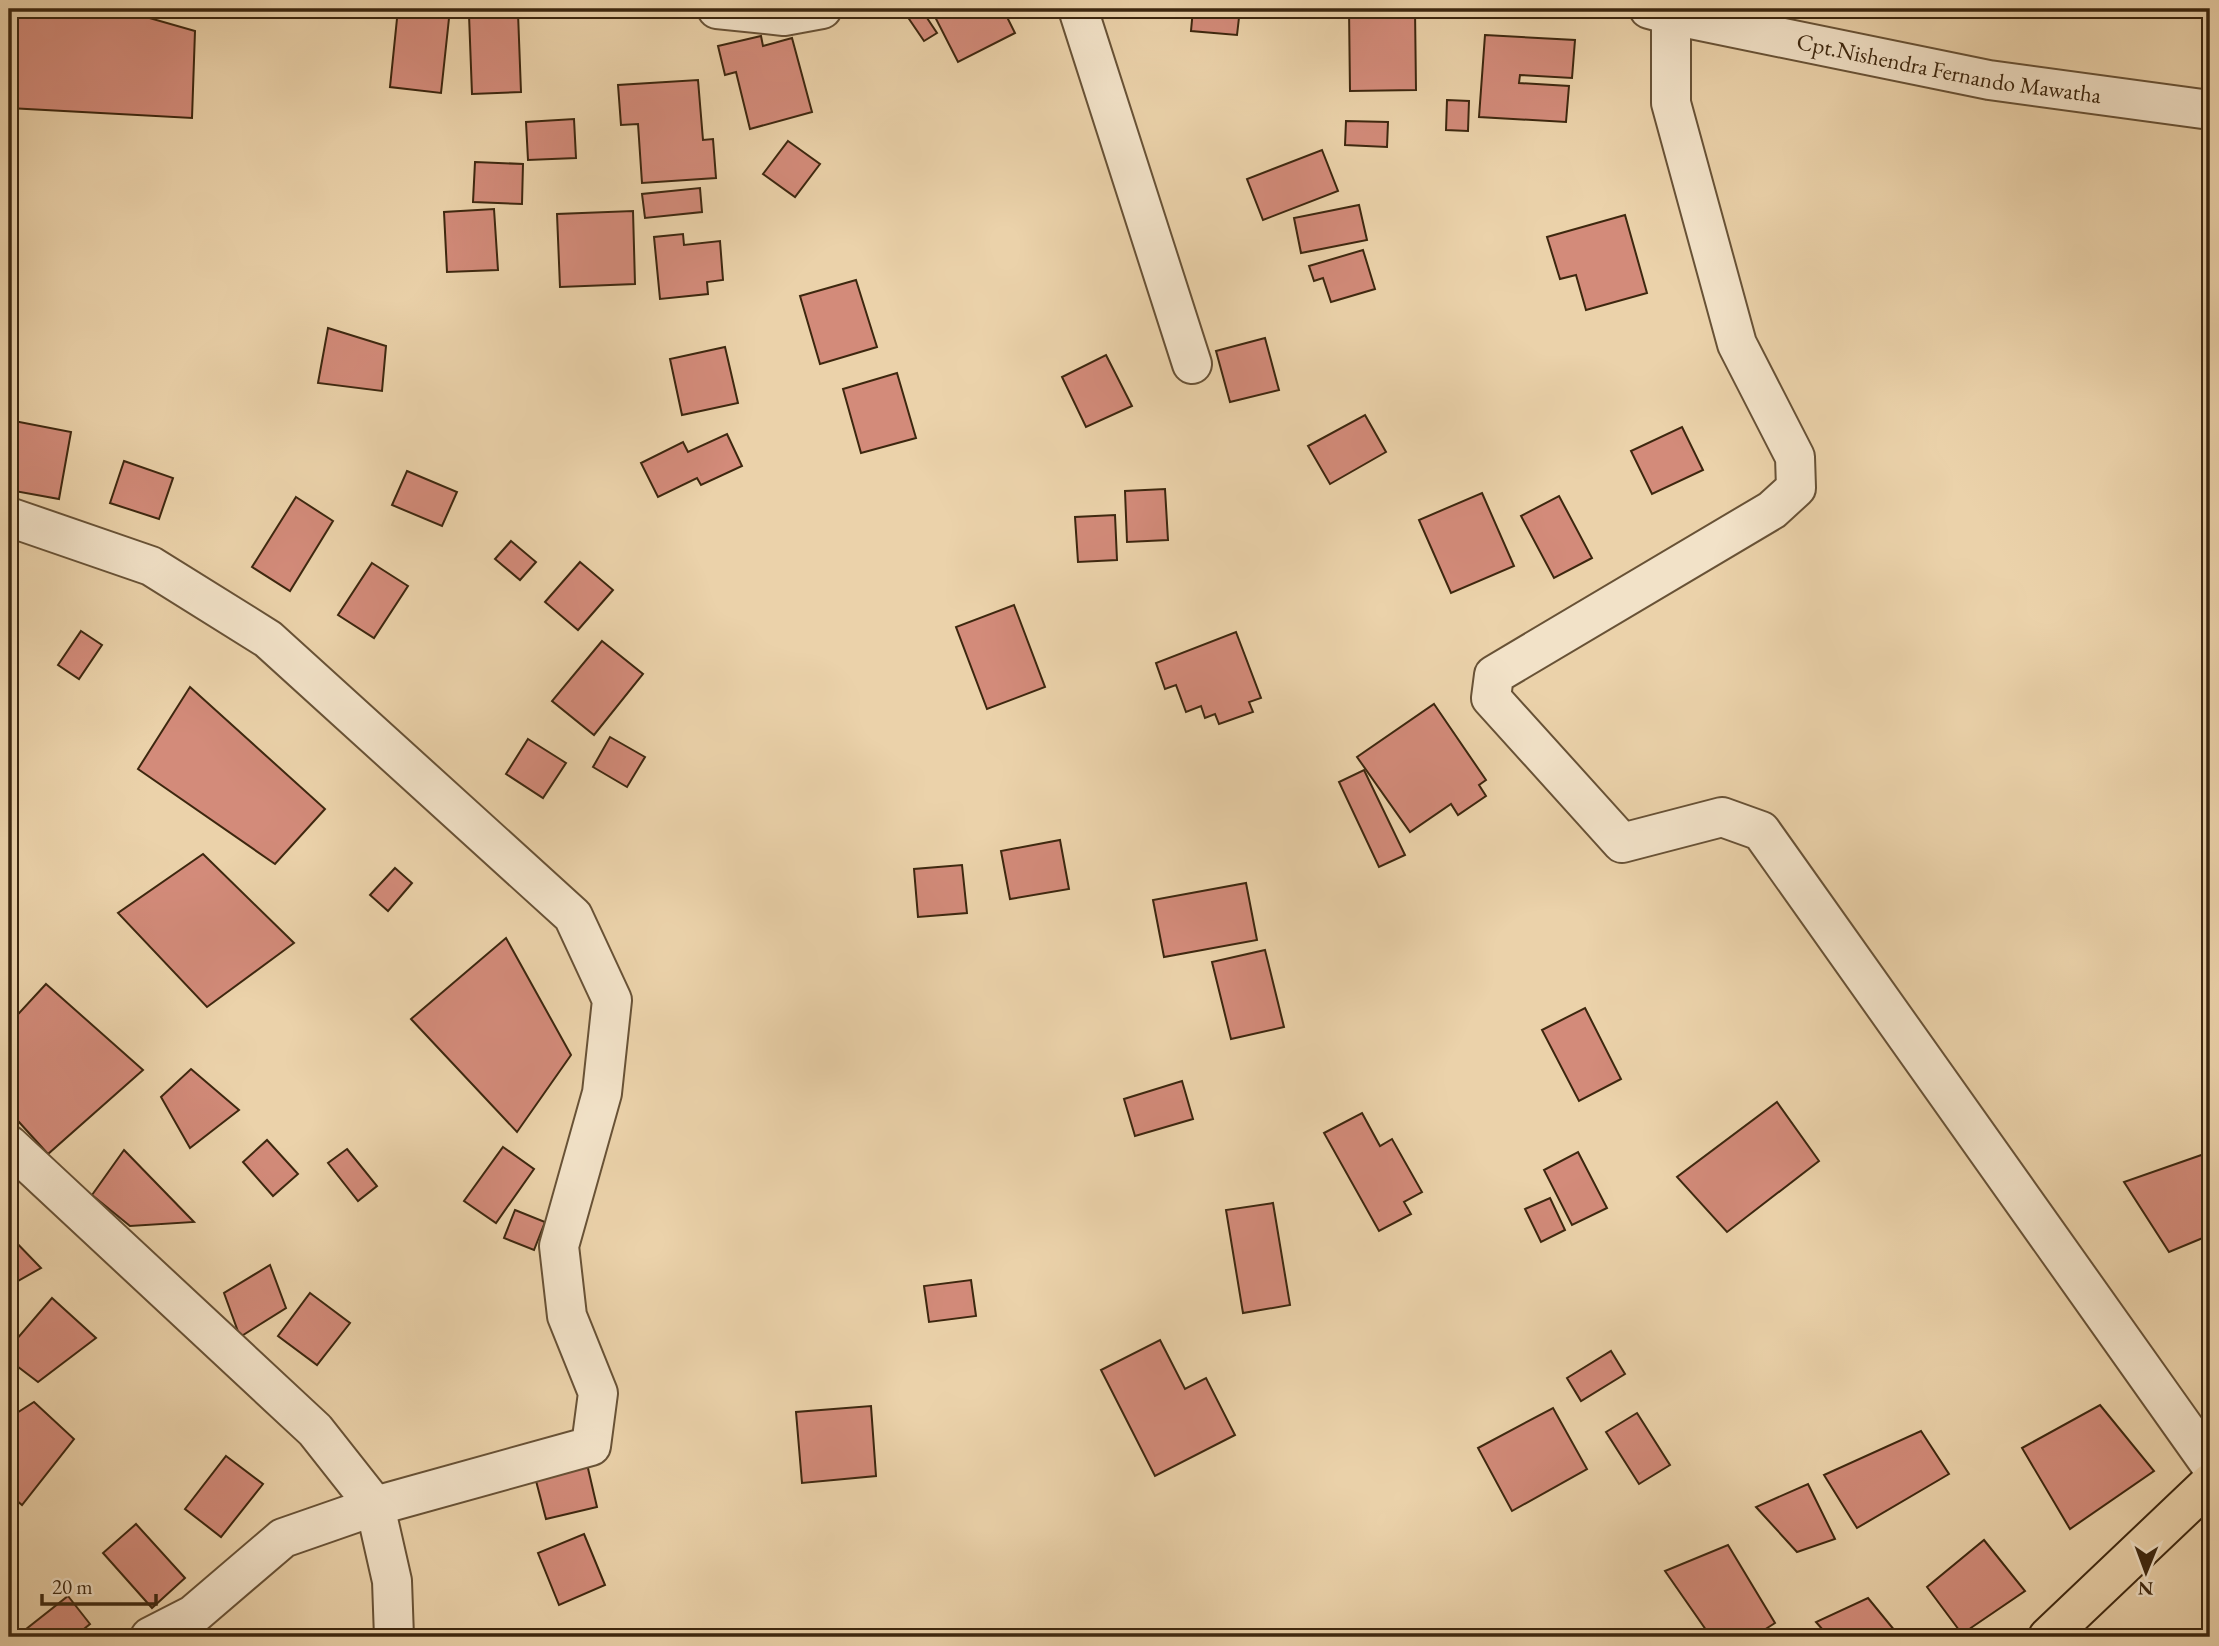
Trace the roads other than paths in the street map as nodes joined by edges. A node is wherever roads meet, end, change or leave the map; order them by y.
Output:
1 (717, 9) edge
2 (822, 9) edge
3 (1078, 9) edge
4 (1660, 12) edge
5 (2210, 110) edge
6 (1192, 364) dead end
7 (9, 517) edge
8 (9, 1146) edge
9 (2210, 1464) edge
10 (2210, 1483) edge
11 (375, 1506) junction
12 (150, 1637) edge
13 (394, 1637) edge
14 (2048, 1637) edge

1 - 2 street
3 - 6 street
4 - 5 street, Cpt.Nishendra Fernando Mawatha
4 - 9 street
7 - 11 street
8 - 11 street
10 - 14 main road
11 - 12 street
11 - 13 street

